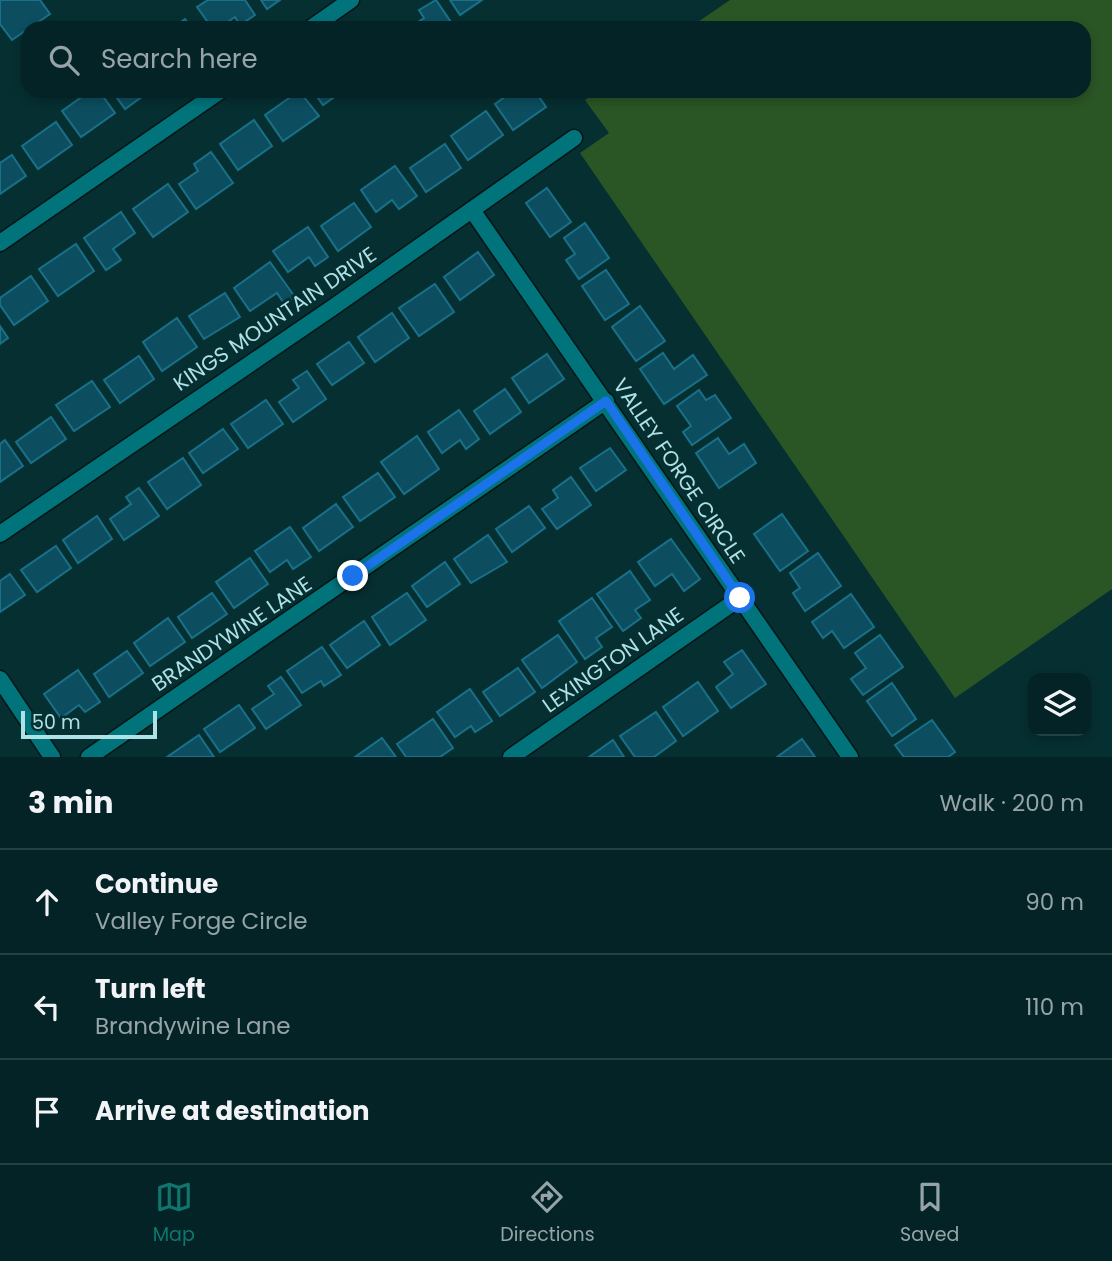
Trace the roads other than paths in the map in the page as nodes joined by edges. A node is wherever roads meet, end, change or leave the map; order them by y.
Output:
1 (347, 1) edge
2 (320, 21) edge
3 (210, 98) edge
4 (574, 138) dead end
5 (472, 210) junction
6 (0, 243) edge
7 (606, 401) junction
8 (0, 534) edge
9 (740, 598) junction
10 (0, 680) edge
11 (52, 757) edge
12 (89, 757) edge
13 (511, 757) edge
14 (850, 757) edge

1 - 2 street
3 - 6 street
4 - 5 street, KINGS MOUNTAIN DRIVE
5 - 7 street, VALLEY FORGE CIRCLE
5 - 8 street, KINGS MOUNTAIN DRIVE
7 - 9 street, VALLEY FORGE CIRCLE
7 - 12 street, BRANDYWINE LANE
9 - 13 street, LEXINGTON LANE
9 - 14 street, VALLEY FORGE CIRCLE
10 - 11 street

